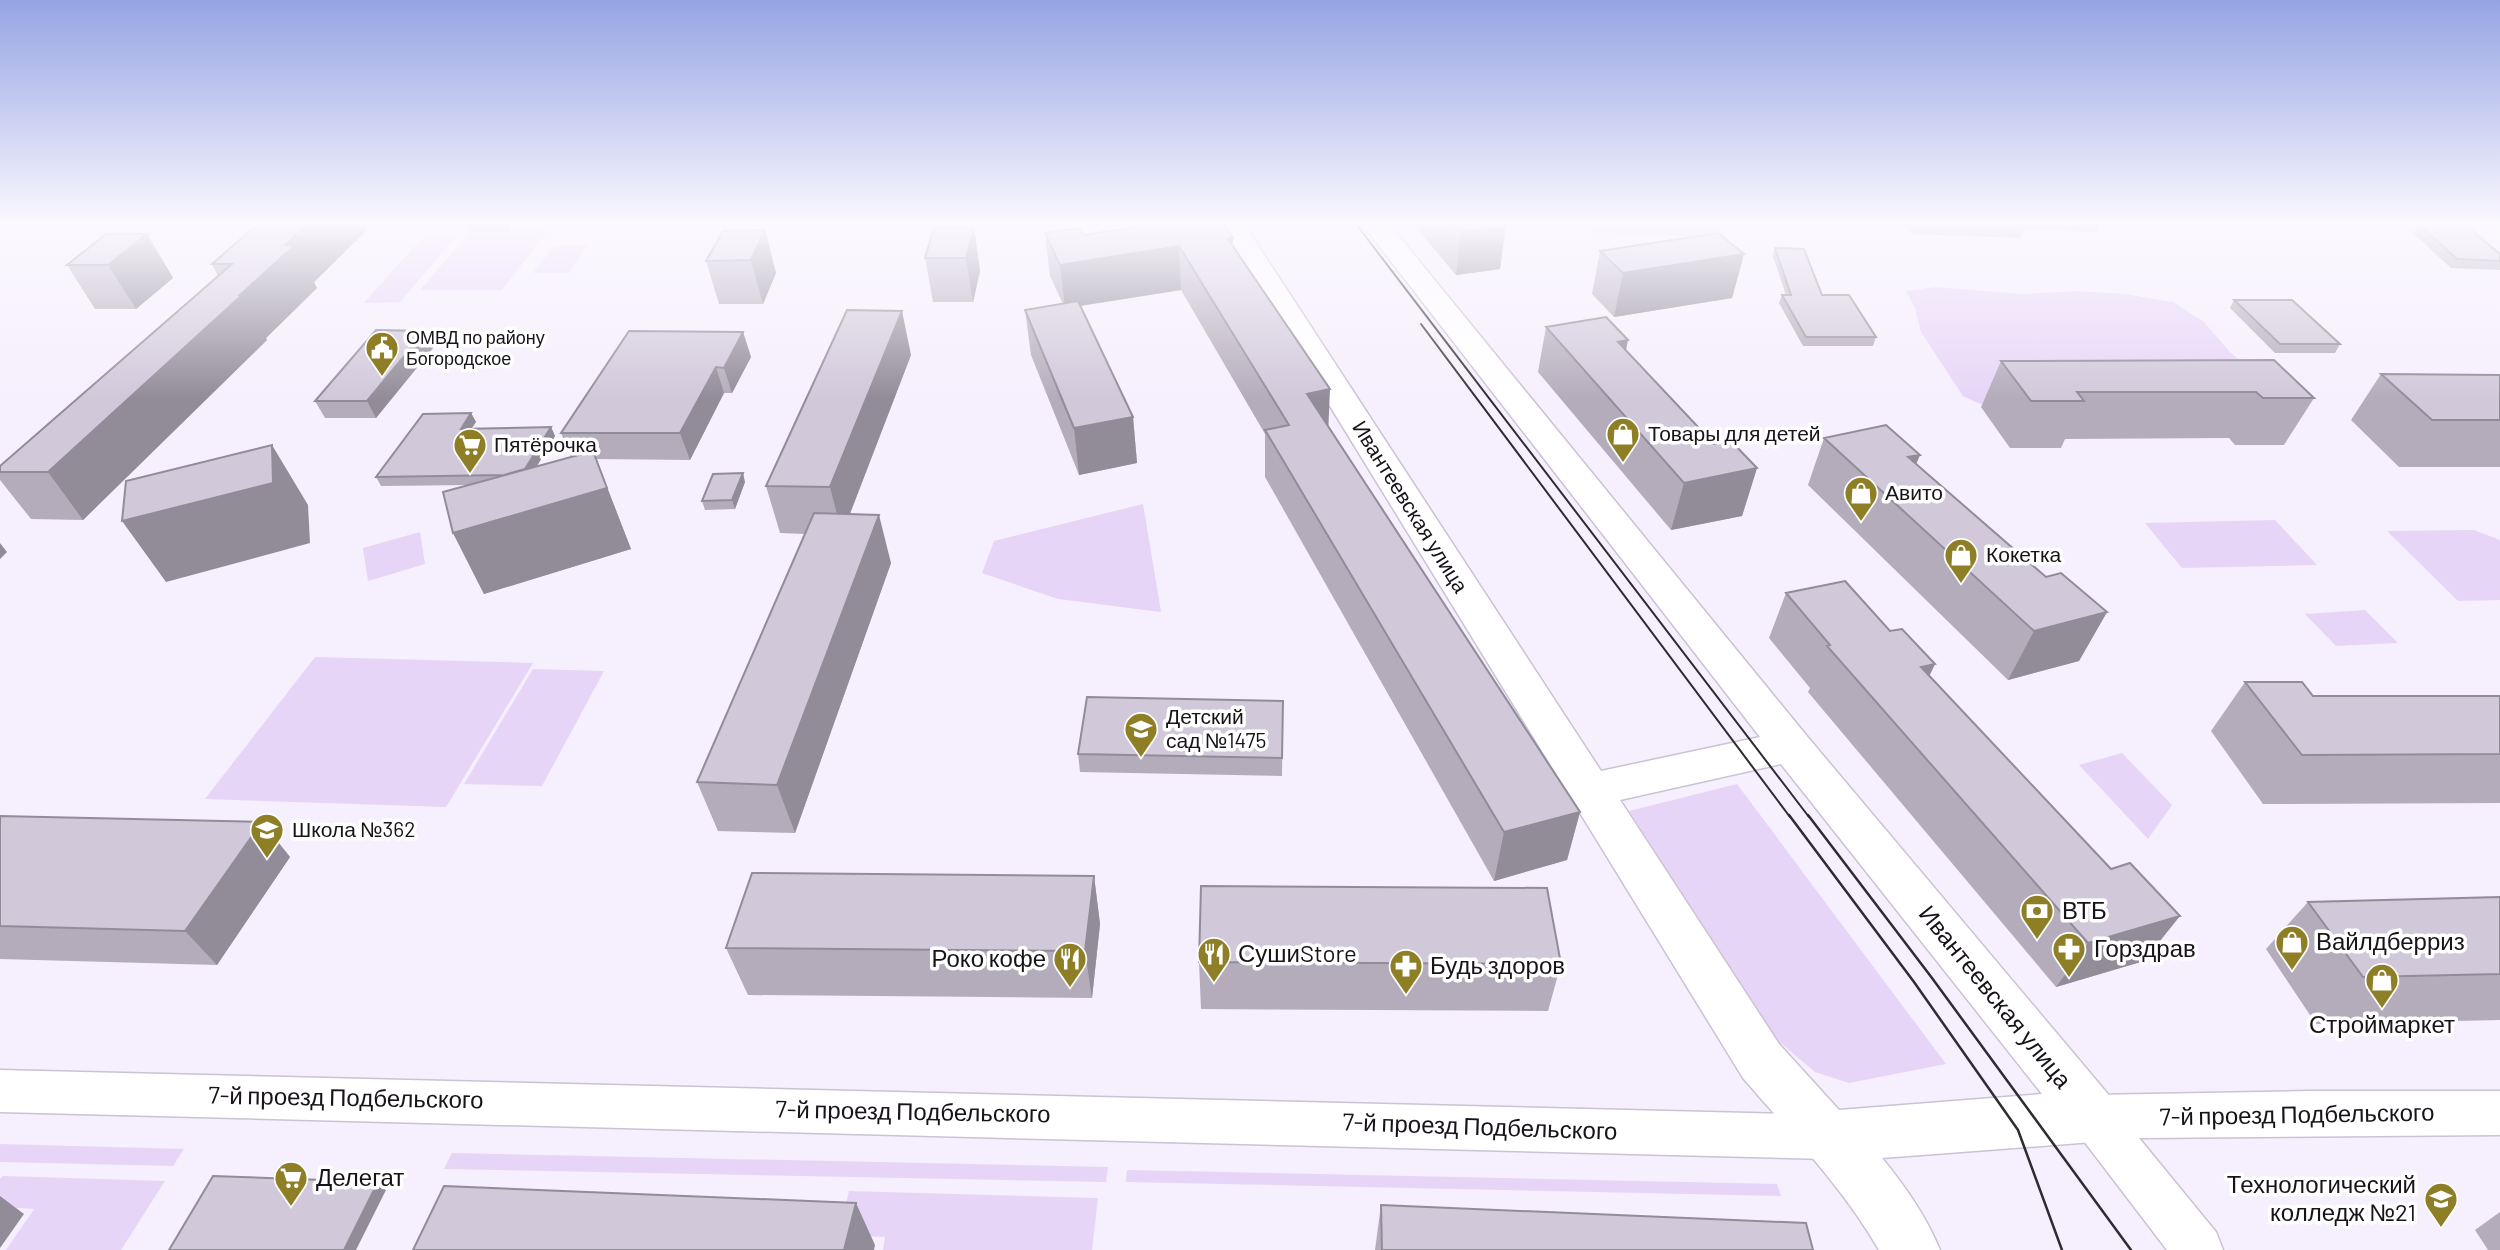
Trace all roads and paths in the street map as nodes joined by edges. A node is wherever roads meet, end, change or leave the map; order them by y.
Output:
1 (1268, 282) edge
2 (1421, 282) edge
3 (1791, 746) junction
4 (1588, 790) junction
5 (0, 1091) edge
6 (2500, 1113) edge
7 (2093, 1117) junction
8 (1826, 1137) junction
9 (1912, 1250) edge
10 (2198, 1250) edge

1 - 4 street, Ивантеевская улица
2 - 3 street, Ивантеевская улица
3 - 4 street
3 - 7 street, Ивантеевская улица
4 - 8 street, Ивантеевская улица
5 - 8 street, 7-й проезд Подбельского
6 - 7 street, 7-й проезд Подбельского
7 - 8 street
7 - 10 street, Ивантеевская улица
8 - 9 street, Ивантеевская улица

